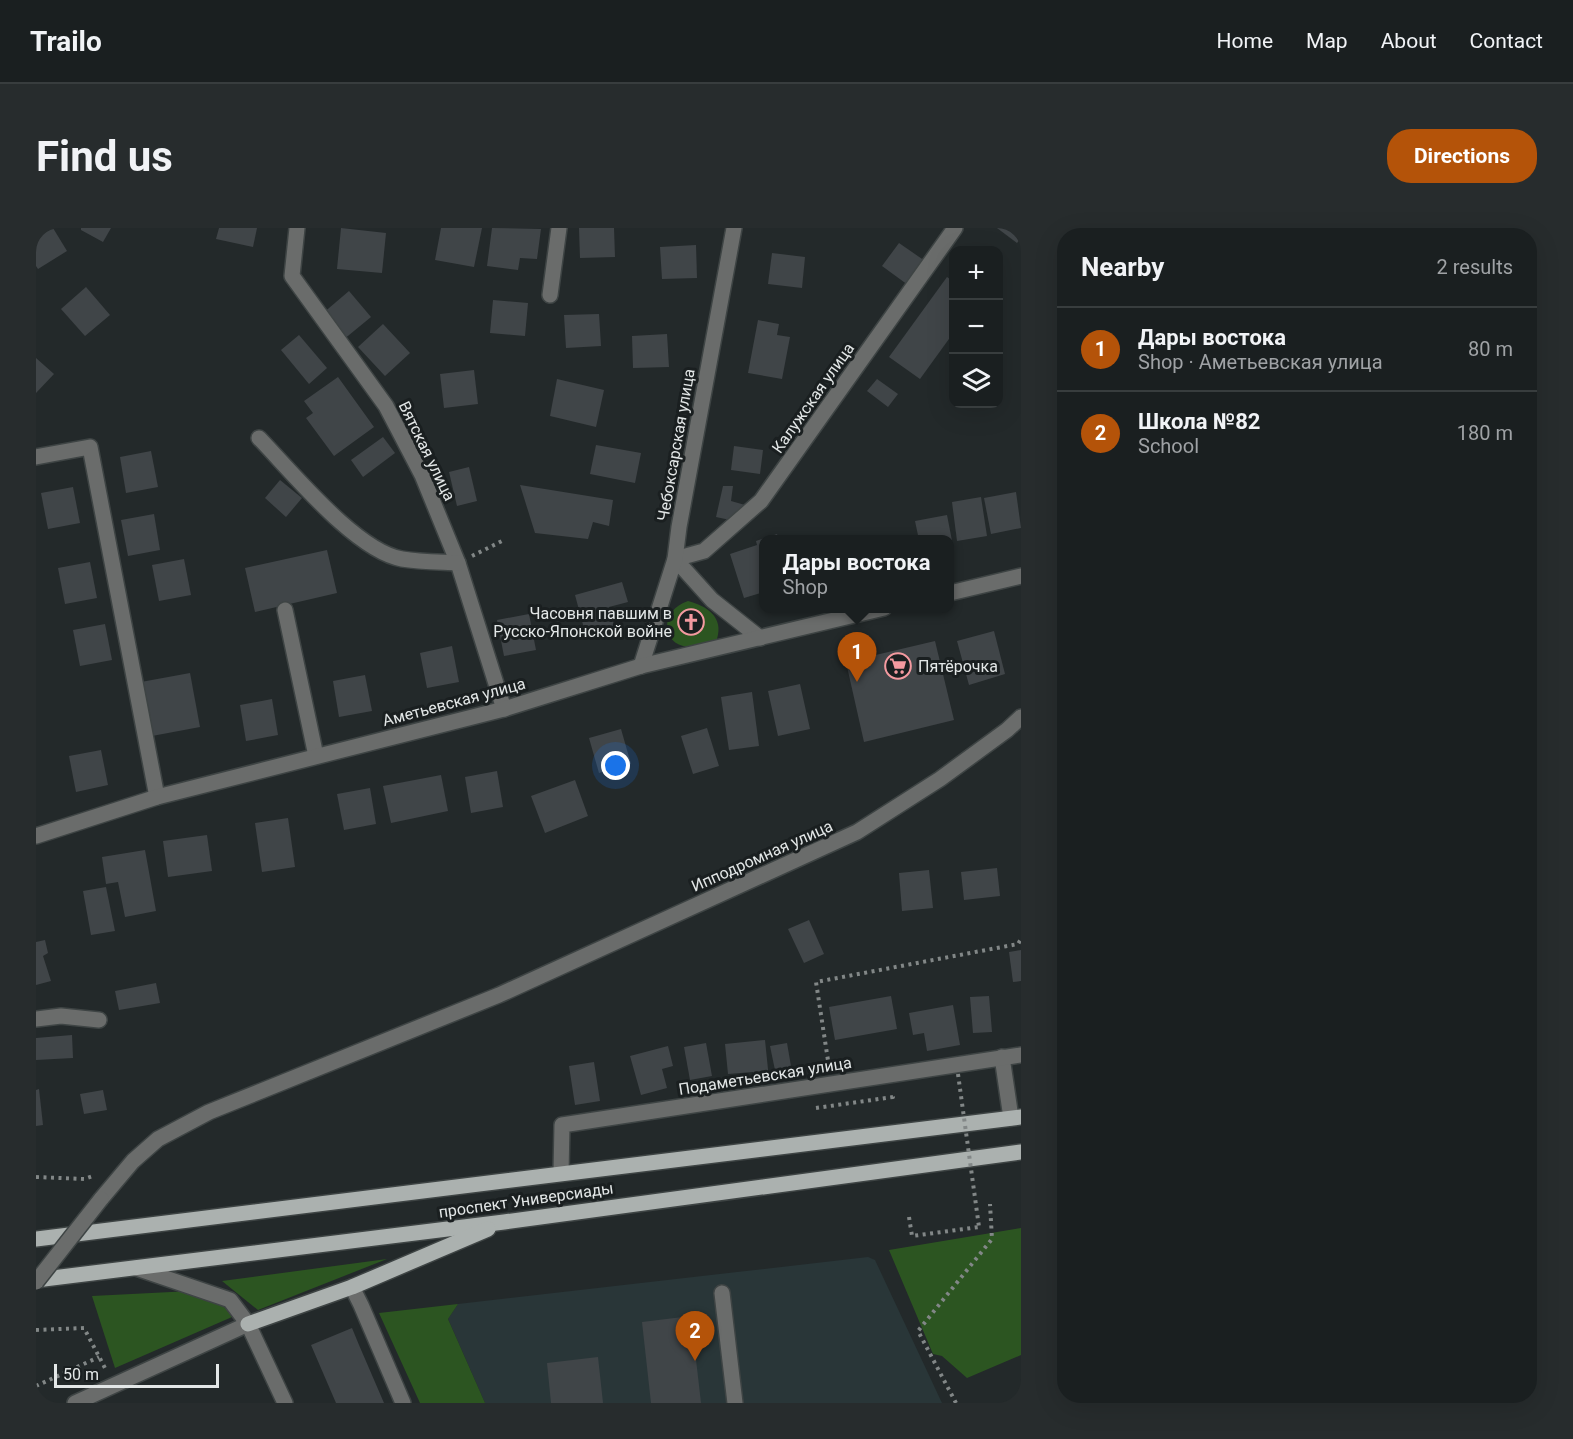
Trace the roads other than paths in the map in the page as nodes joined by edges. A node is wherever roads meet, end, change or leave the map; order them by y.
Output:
1 (297, 228) edge
2 (559, 228) edge
3 (734, 228) edge
4 (955, 228) edge
5 (550, 295) dead end
6 (259, 438) dead end
7 (36, 457) edge
8 (675, 559) junction
9 (458, 562) junction
10 (1021, 576) edge
11 (954, 592) edge
12 (285, 610) dead end
13 (867, 613) edge
14 (760, 638) junction
15 (641, 666) junction
16 (504, 709) junction
17 (1021, 717) edge
18 (316, 756) junction
19 (157, 797) junction
20 (36, 836) edge
21 (36, 1018) edge
22 (99, 1020) dead end
23 (1021, 1055) edge
24 (1002, 1057) junction
25 (1016, 1117) edge
26 (1021, 1152) edge
27 (561, 1173) junction
28 (504, 1222) junction
29 (36, 1239) edge
30 (136, 1268) junction
31 (36, 1281) edge
32 (352, 1287) junction
33 (722, 1293) dead end
34 (248, 1324) junction
35 (280, 1402) edge
36 (75, 1403) edge
37 (403, 1403) edge
38 (735, 1403) edge

1 - 9 street, Вятская улица
2 - 5 street
3 - 8 street, Чебоксарская улица
4 - 8 street, Калужская улица
6 - 9 street
7 - 19 street
8 - 14 street
8 - 15 street, Чебоксарская улица
9 - 16 street, Вятская улица
10 - 11 street
12 - 18 street
13 - 14 street, Аметьевская улица
14 - 15 street, Аметьевская улица
15 - 16 street, Аметьевская улица
16 - 18 street, Аметьевская улица
17 - 31 street, Ипподромная улица, bridge
18 - 19 street, Аметьевская улица
19 - 20 street, Аметьевская улица
21 - 22 street
23 - 24 street, Подаметьевская улица
24 - 25 street
24 - 27 street, Подаметьевская улица
25 - 27 main road, проспект Универсиады
26 - 28 main road, проспект Универсиады
27 - 29 main road, проспект Универсиады
28 - 30 main road, проспект Универсиады
28 - 32 main road
30 - 31 main road, проспект Универсиады
30 - 34 street
32 - 34 main road
32 - 37 street
33 - 38 street
34 - 35 street
34 - 36 street

